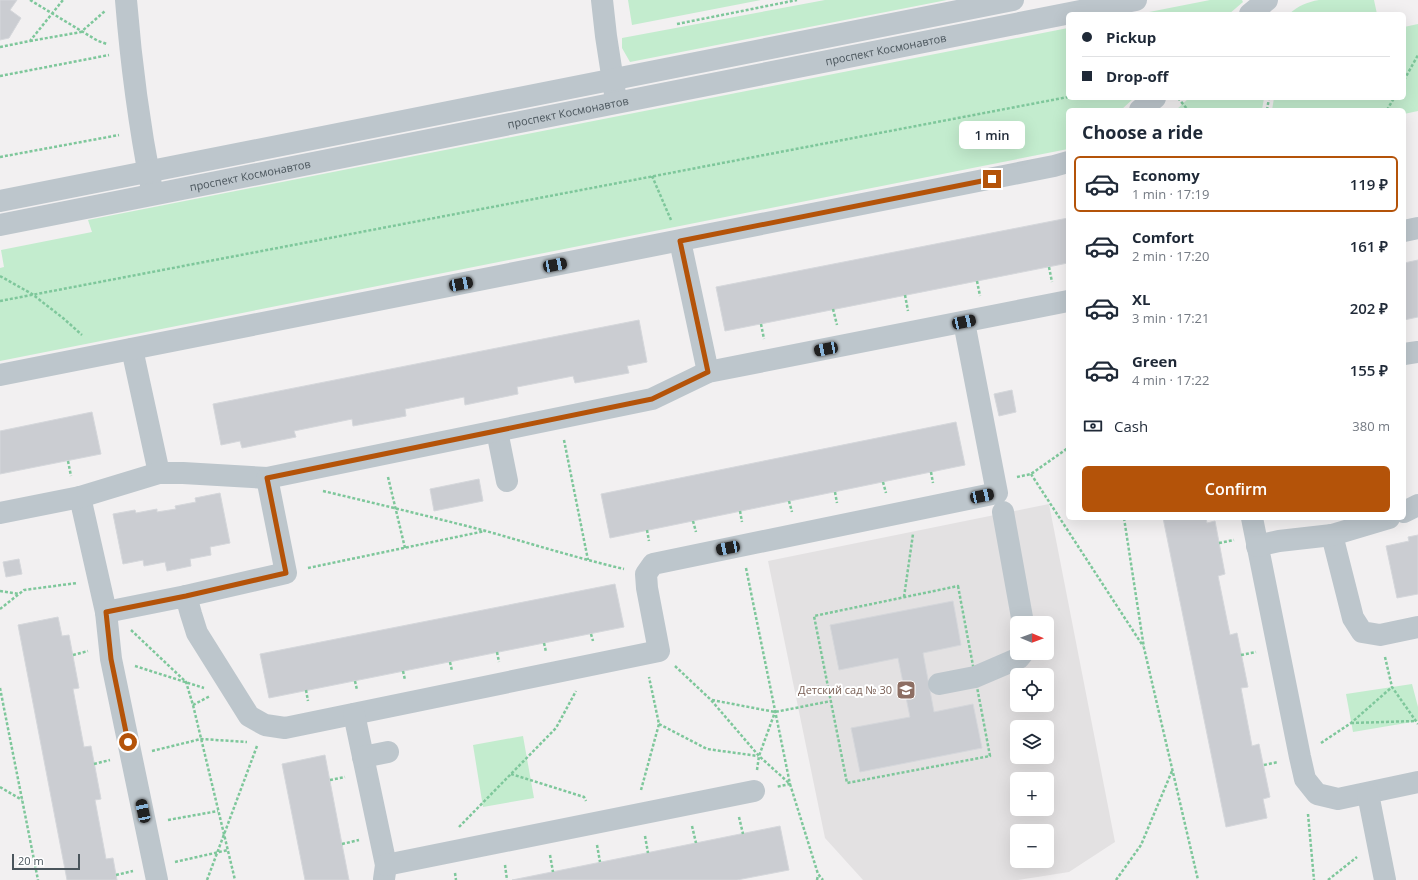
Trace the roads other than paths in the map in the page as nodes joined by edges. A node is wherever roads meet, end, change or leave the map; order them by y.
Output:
1 (602, 0) edge
2 (1013, 0) edge
3 (1136, 0) edge
4 (1267, 0) edge
5 (116, 4) edge
6 (1076, 12) edge
7 (1252, 12) edge
8 (1066, 14) edge
9 (612, 79) junction
10 (1152, 100) edge
11 (617, 104) junction
12 (1142, 108) edge
13 (1066, 163) edge
14 (148, 172) junction
15 (153, 195) junction
16 (0, 201) edge
17 (0, 225) edge
18 (1418, 228) edge
19 (1406, 231) edge
20 (680, 241) junction
21 (1066, 301) edge
22 (964, 322) junction
23 (132, 349) junction
24 (1418, 352) edge
25 (1406, 354) edge
26 (708, 372) junction
27 (0, 375) edge
28 (497, 430) junction
29 (159, 473) junction
30 (267, 478) junction
31 (507, 481) dead end
32 (80, 498) junction
33 (1418, 505) edge
34 (1406, 511) edge
35 (1003, 512) dead end
36 (0, 513) edge
37 (1252, 520) edge
38 (1382, 520) edge
39 (1332, 535) junction
40 (1258, 546) junction
41 (186, 596) junction
42 (106, 612) junction
43 (1022, 616) edge
44 (1418, 627) edge
45 (1014, 660) edge
46 (939, 684) dead end
47 (354, 714) junction
48 (388, 752) dead end
49 (363, 757) junction
50 (1418, 782) edge
51 (754, 791) road end
52 (1368, 794) junction
53 (385, 872) edge
54 (156, 873) edge
55 (1385, 880) edge

1 - 9 street
2 - 9 street
3 - 6 street, проспект Космонавтов
4 - 7 street
5 - 14 street
8 - 11 street, проспект Космонавтов
9 - 11 street
9 - 14 street
10 - 12 street
11 - 15 street, проспект Космонавтов
13 - 20 street
14 - 15 street
14 - 16 street
15 - 17 street, проспект Космонавтов
18 - 19 street
20 - 23 street
20 - 26 street
21 - 22 street
22 - 26 street
22 - 47 street
23 - 27 street
23 - 29 street
24 - 25 street
26 - 28 street
28 - 30 street
28 - 31 street
29 - 30 street
29 - 32 street
30 - 41 street
32 - 36 street
32 - 42 street
33 - 34 street
35 - 43 street
37 - 40 street
38 - 39 street
39 - 40 street
39 - 44 street
40 - 52 street
41 - 42 street
41 - 47 street
42 - 54 street
45 - 46 street
47 - 49 street
48 - 49 street
49 - 53 street
50 - 52 street
51 - 53 street
52 - 55 street

